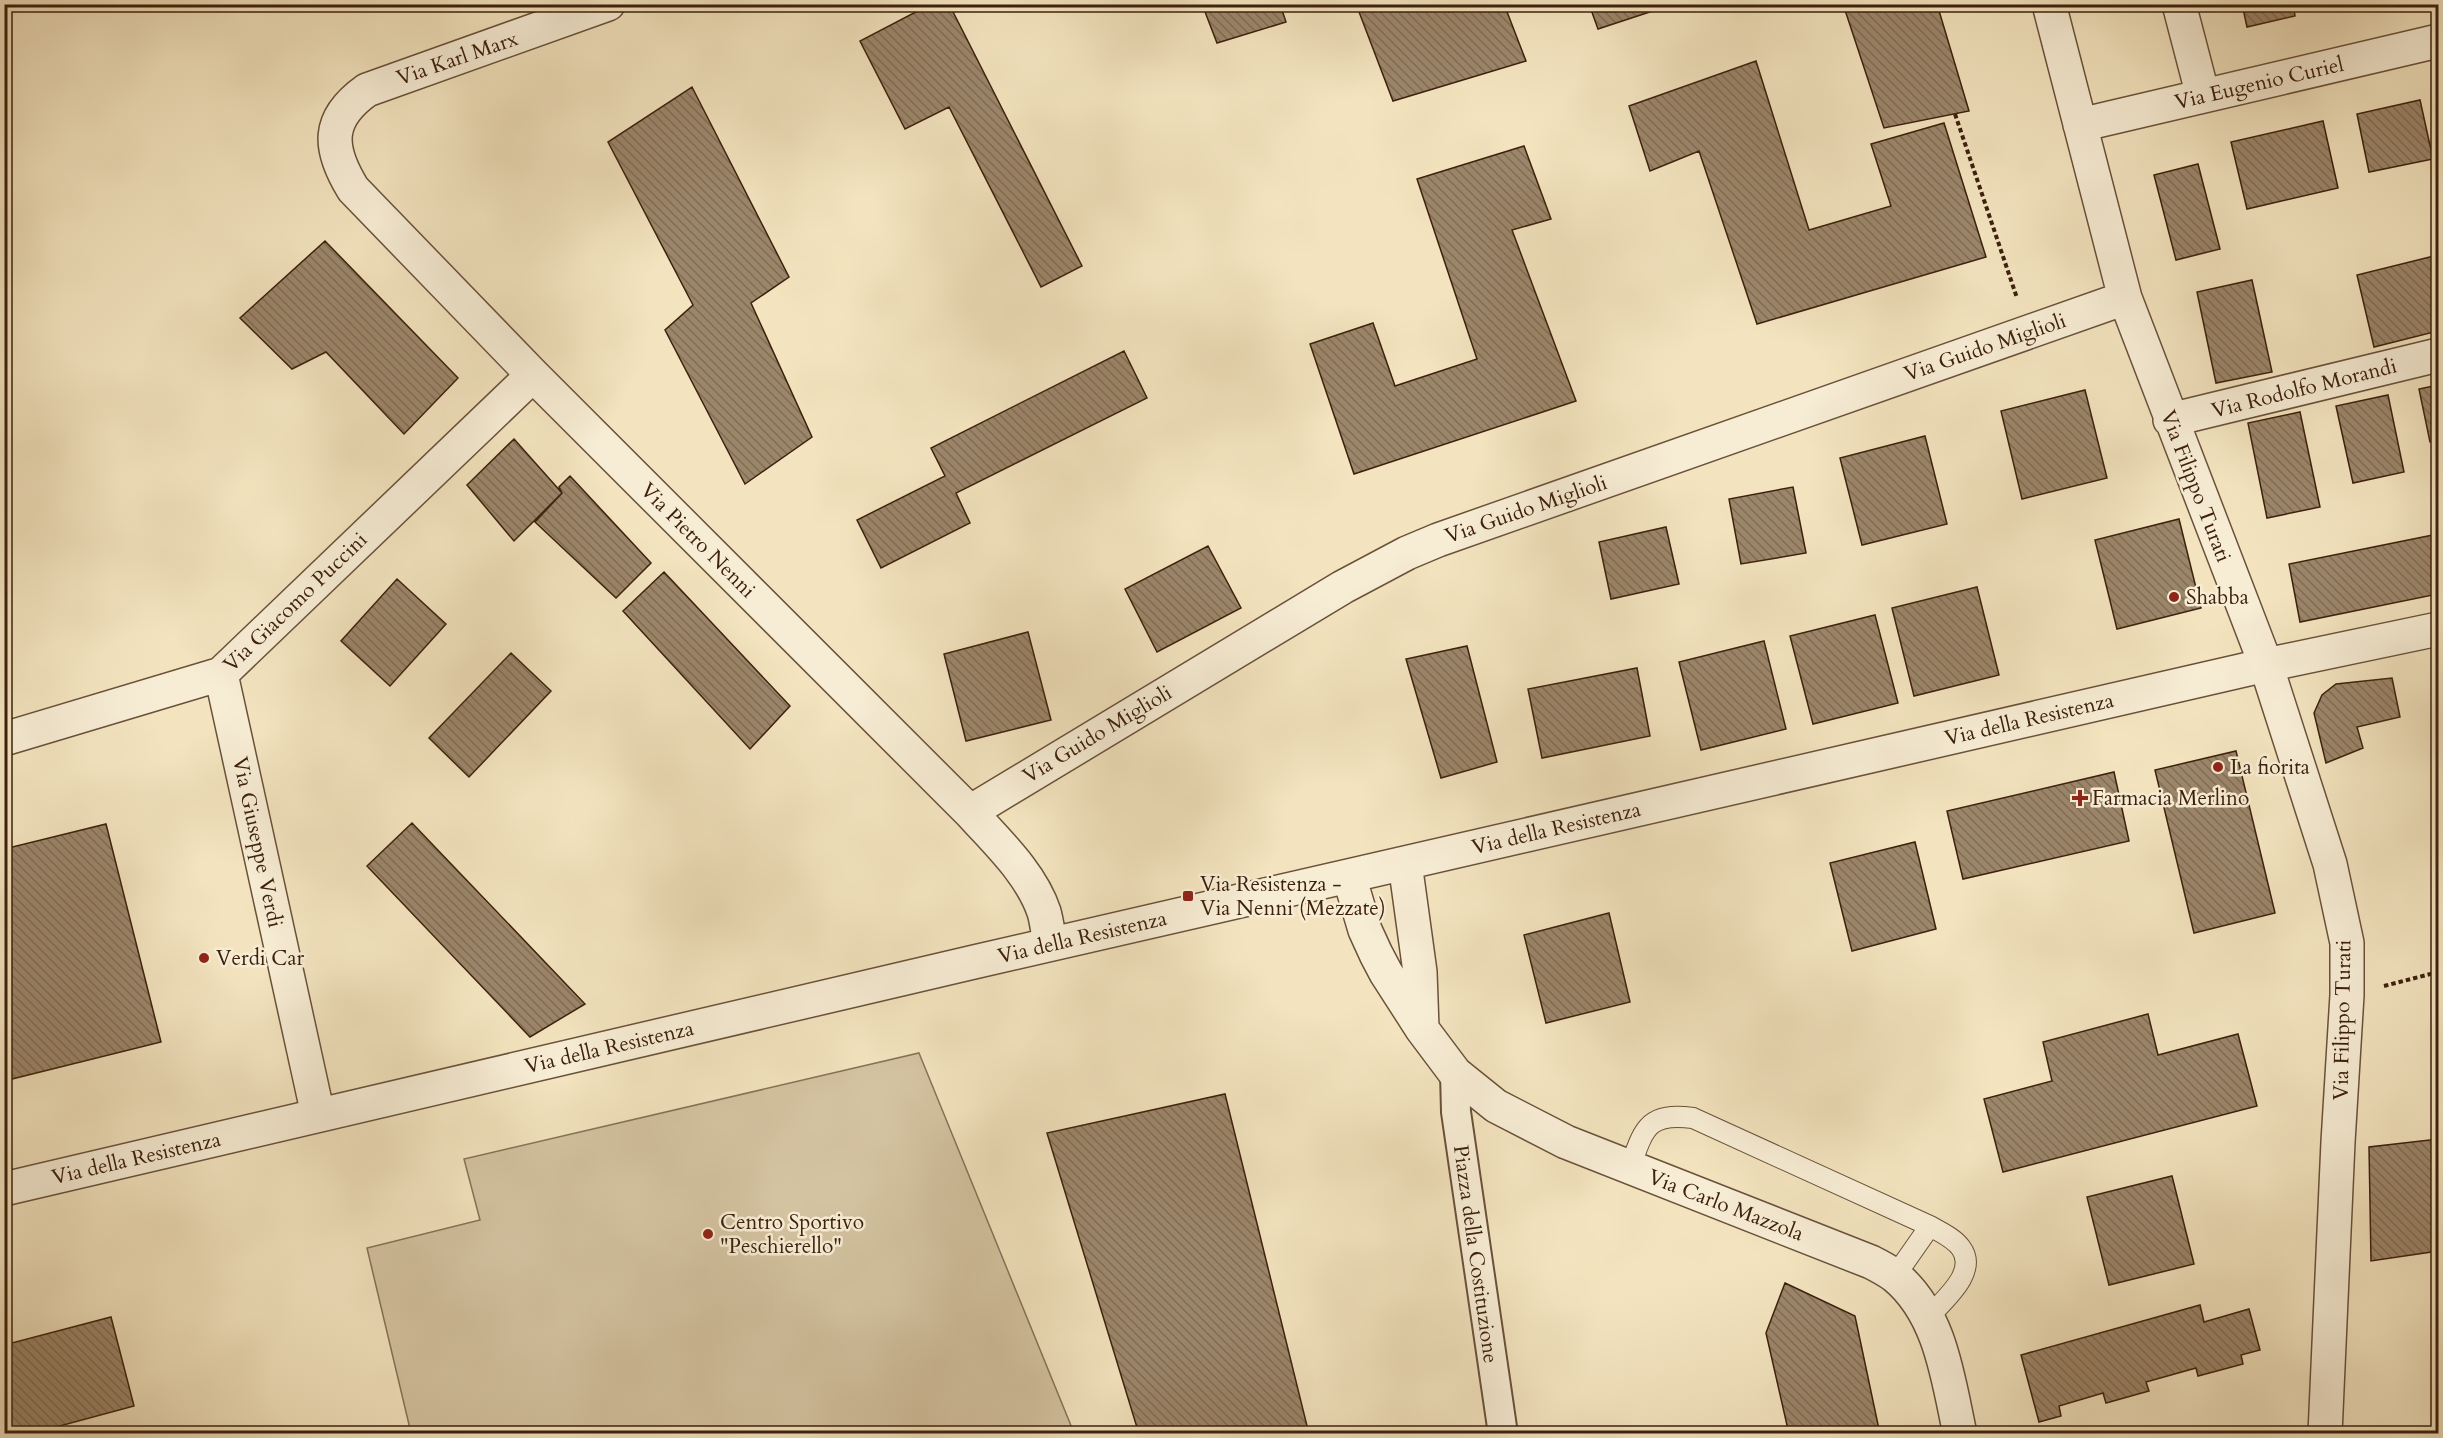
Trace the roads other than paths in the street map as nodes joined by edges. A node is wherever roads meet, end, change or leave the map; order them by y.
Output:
1 (608, 4) edge
2 (2049, 4) edge
3 (2179, 4) edge
4 (2439, 41) edge
5 (2203, 96) junction
6 (2080, 125) junction
7 (335, 143) joint
8 (2125, 298) junction
9 (2439, 355) edge
10 (533, 375) junction
11 (2170, 420) junction
12 (2439, 629) edge
13 (2266, 665) junction
14 (221, 674) junction
15 (4, 739) edge
16 (970, 812) junction
17 (1405, 863) junction
18 (1349, 876) junction
19 (1050, 944) junction
20 (1422, 1029) junction
21 (1455, 1073) junction
22 (318, 1115) junction
23 (1630, 1167) junction
24 (4, 1189) edge
25 (1930, 1226) junction
26 (1895, 1276) junction
27 (1928, 1318) junction
28 (1503, 1434) edge
29 (1960, 1434) edge
30 (2325, 1434) edge

1 - 7 street, Via Karl Marx
2 - 6 street, Via Filippo Turati
3 - 5 street
4 - 5 street, Via Eugenio Curiel
5 - 6 street, Via Eugenio Curiel
6 - 8 street, Via Filippo Turati
7 - 10 street, Via Pietro Nenni
8 - 11 street, Via Filippo Turati
8 - 16 street, Via Guido Miglioli
9 - 11 street, Via Rodolfo Morandi
10 - 14 street, Via Giacomo Puccini
10 - 16 street, Via Pietro Nenni
11 - 13 street, Via Filippo Turati
12 - 13 street, Via della Resistenza
13 - 17 street, Via della Resistenza
13 - 30 street, Via Filippo Turati
14 - 15 street, Via Giacomo Puccini
14 - 22 street, Via Giuseppe Verdi
16 - 19 street, Via Pietro Nenni
17 - 18 street, Via della Resistenza
17 - 20 street
18 - 19 street, Via della Resistenza
18 - 20 street, Via Carlo Mazzola
19 - 22 street, Via della Resistenza
20 - 21 street, Via Carlo Mazzola
21 - 23 street, Via Carlo Mazzola
21 - 28 street, Piazza della Costituzione
22 - 24 street, Via della Resistenza
23 - 25 lane
23 - 26 street, Via Carlo Mazzola
25 - 26 lane
25 - 27 lane
26 - 27 street, Via Carlo Mazzola
27 - 29 street, Via Carlo Mazzola

